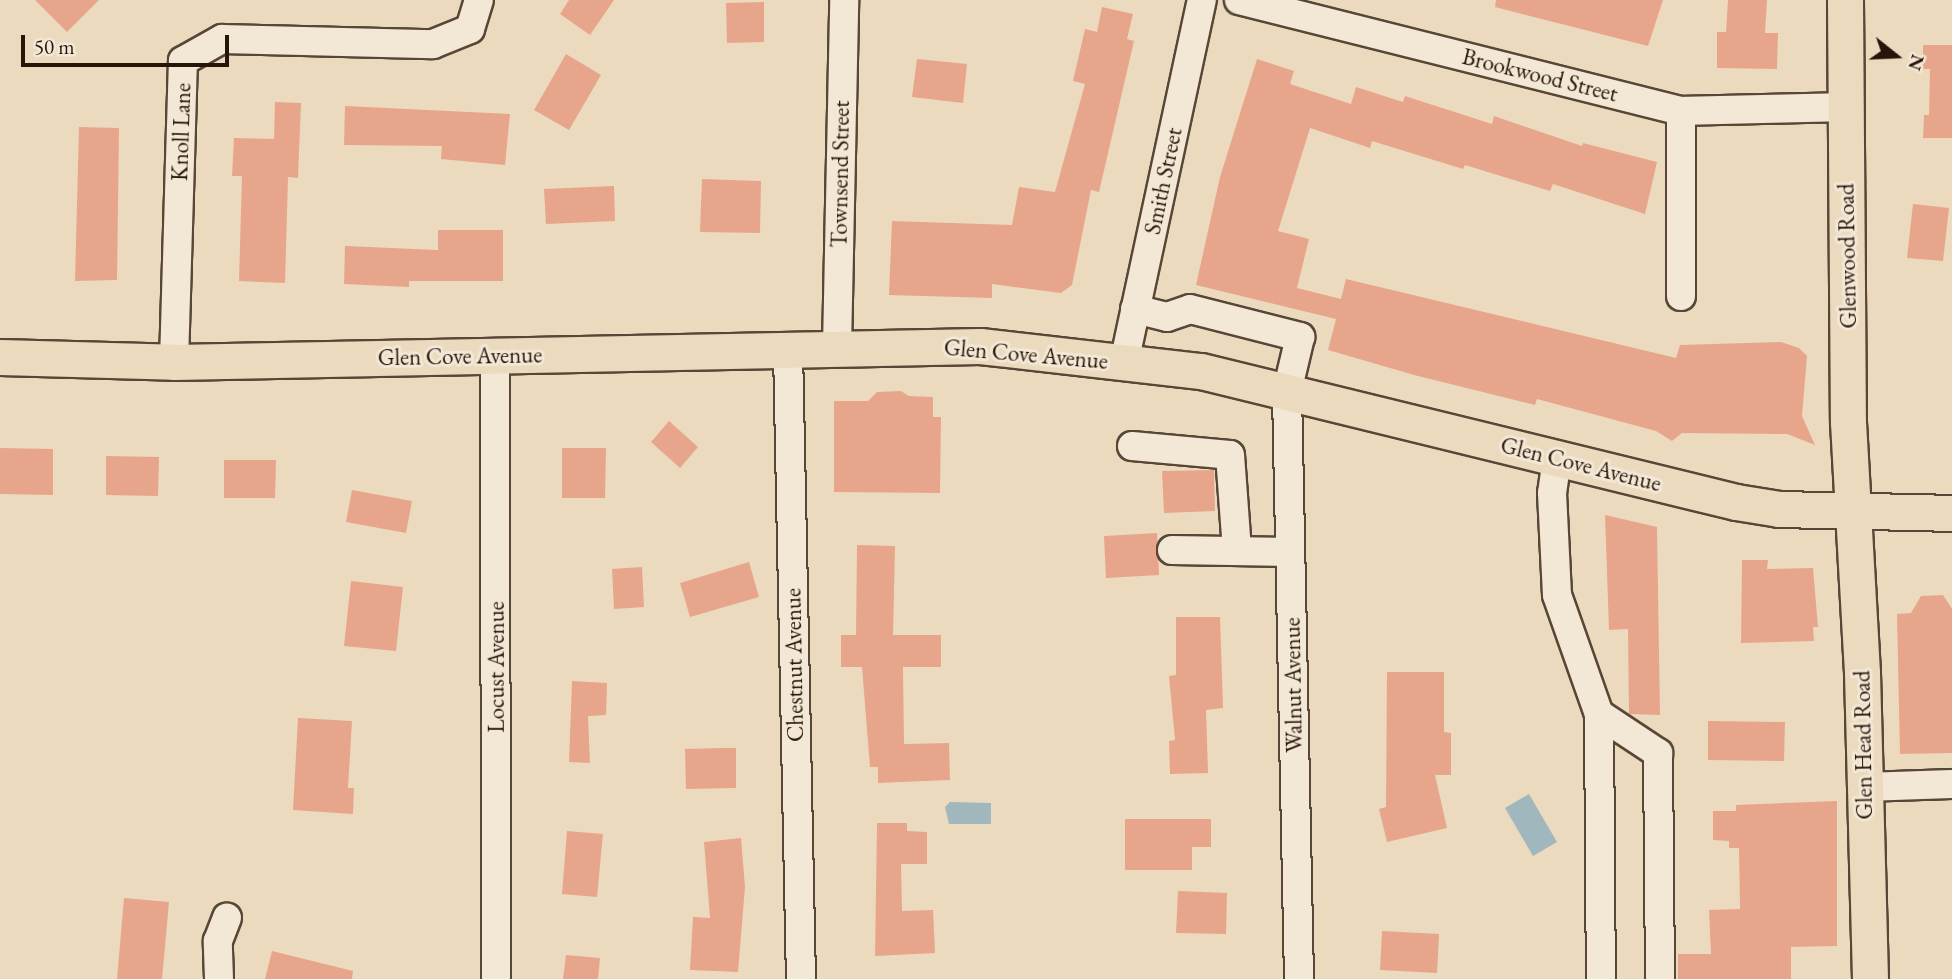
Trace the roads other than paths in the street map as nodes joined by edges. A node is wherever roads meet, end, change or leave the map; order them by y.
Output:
1 (479, 0) edge
2 (844, 0) edge
3 (1202, 0) edge
4 (1239, 0) edge
5 (1845, 0) edge
6 (1845, 107) junction
7 (1681, 111) junction
8 (1681, 296) dead end
9 (1135, 309) junction
10 (837, 347) junction
11 (788, 350) junction
12 (495, 356) junction
13 (0, 357) edge
14 (174, 362) junction
15 (1124, 363) junction
16 (1287, 392) junction
17 (1132, 446) dead end
18 (1557, 458) junction
19 (1853, 512) junction
20 (1952, 513) edge
21 (1172, 550) dead end
22 (1237, 551) junction
23 (1290, 552) junction
24 (1599, 714) junction
25 (1952, 784) edge
26 (1864, 787) junction
27 (227, 918) dead end
28 (219, 979) edge
29 (496, 979) edge
30 (801, 979) edge
31 (1299, 979) edge
32 (1601, 979) edge
33 (1660, 979) edge
34 (1870, 979) edge

1 - 14 street, Knoll Lane
2 - 10 street, Townsend Street
3 - 9 street, Smith Street
4 - 7 street, Brookwood Street
5 - 6 main road, Glenwood Road
6 - 7 street, Brookwood Street
6 - 19 main road, Glenwood Road
7 - 8 street
9 - 15 street, Smith Street
9 - 16 street, Walnut Avenue
10 - 11 main road, Glen Cove Avenue
10 - 15 main road, Glen Cove Avenue
11 - 12 main road, Glen Cove Avenue
11 - 30 street, Chestnut Avenue
12 - 14 main road, Glen Cove Avenue
12 - 29 street, Locust Avenue
13 - 14 main road, Glen Cove Avenue
15 - 16 main road, Glen Cove Avenue
16 - 18 main road, Glen Cove Avenue
16 - 23 street, Walnut Avenue
17 - 22 street
18 - 19 main road, Glen Cove Avenue
18 - 24 street
19 - 20 main road, Glen Cove Avenue
19 - 26 main road, Glen Head Road
21 - 22 street
22 - 23 street
23 - 31 street, Walnut Avenue
24 - 32 street
24 - 33 street
25 - 26 street
26 - 34 main road, Glen Head Road
27 - 28 street

